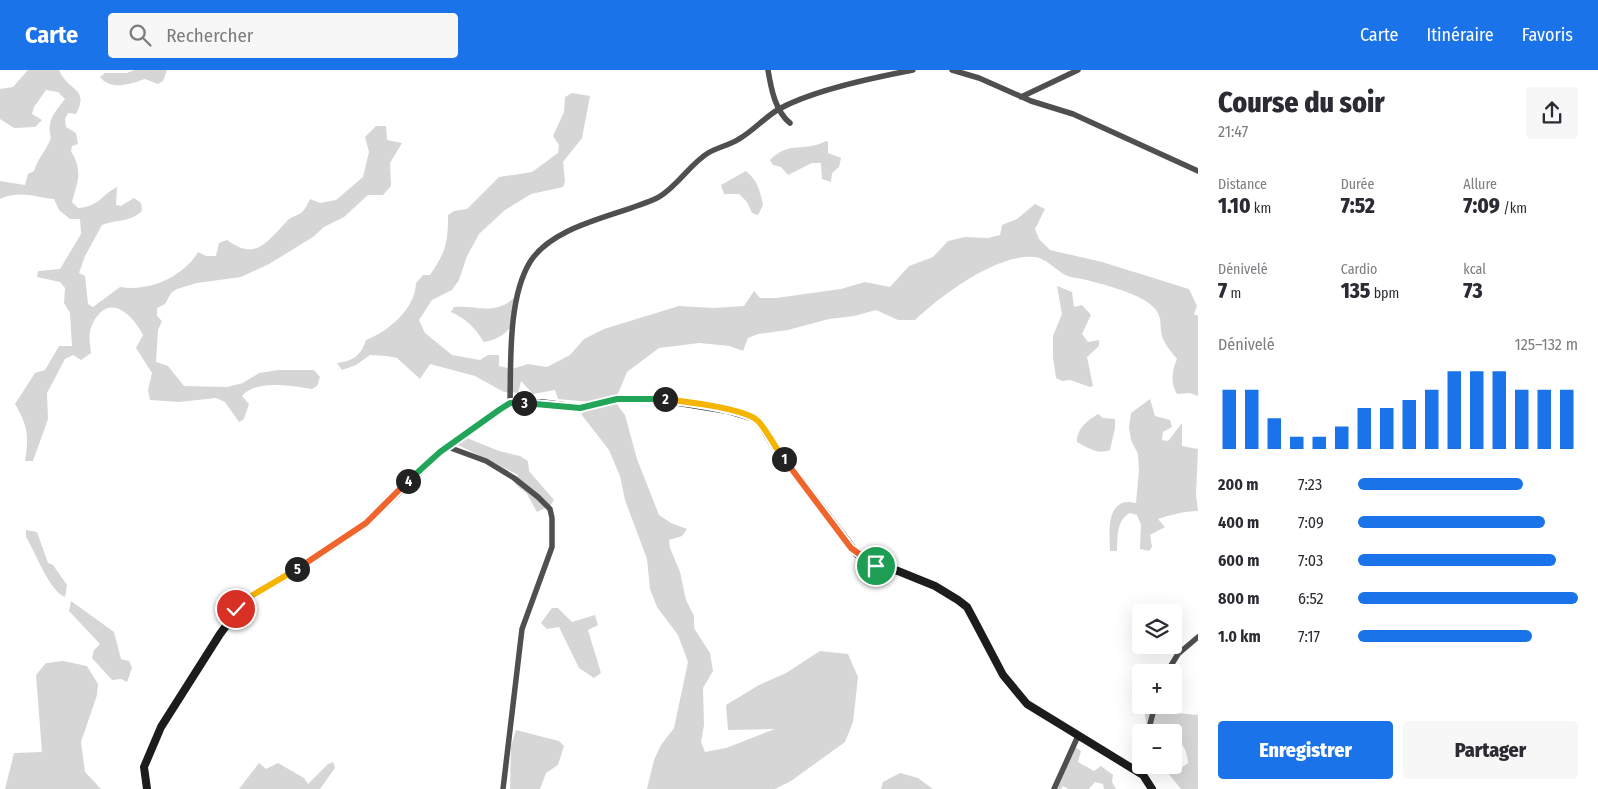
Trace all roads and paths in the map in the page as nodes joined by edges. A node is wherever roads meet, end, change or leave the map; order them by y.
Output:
1 (768, 70) edge
2 (913, 70) edge
3 (952, 70) edge
4 (1078, 70) edge
5 (1021, 97) junction
6 (778, 109) junction
7 (790, 123) dead end
8 (1198, 171) edge
9 (510, 403) junction
10 (448, 447) junction
11 (1198, 637) edge
12 (1172, 664) edge
13 (1078, 736) junction
14 (1132, 770) edge
15 (1140, 774) edge
16 (147, 789) edge
17 (503, 789) edge
18 (1054, 789) edge
19 (1152, 789) edge

1 - 6 street
2 - 6 street
3 - 5 street
4 - 5 street
5 - 8 street
6 - 7 street
6 - 9 street
9 - 10 street
9 - 13 street
10 - 16 street
10 - 17 street
11 - 12 street
13 - 14 street
13 - 18 street
15 - 19 street

